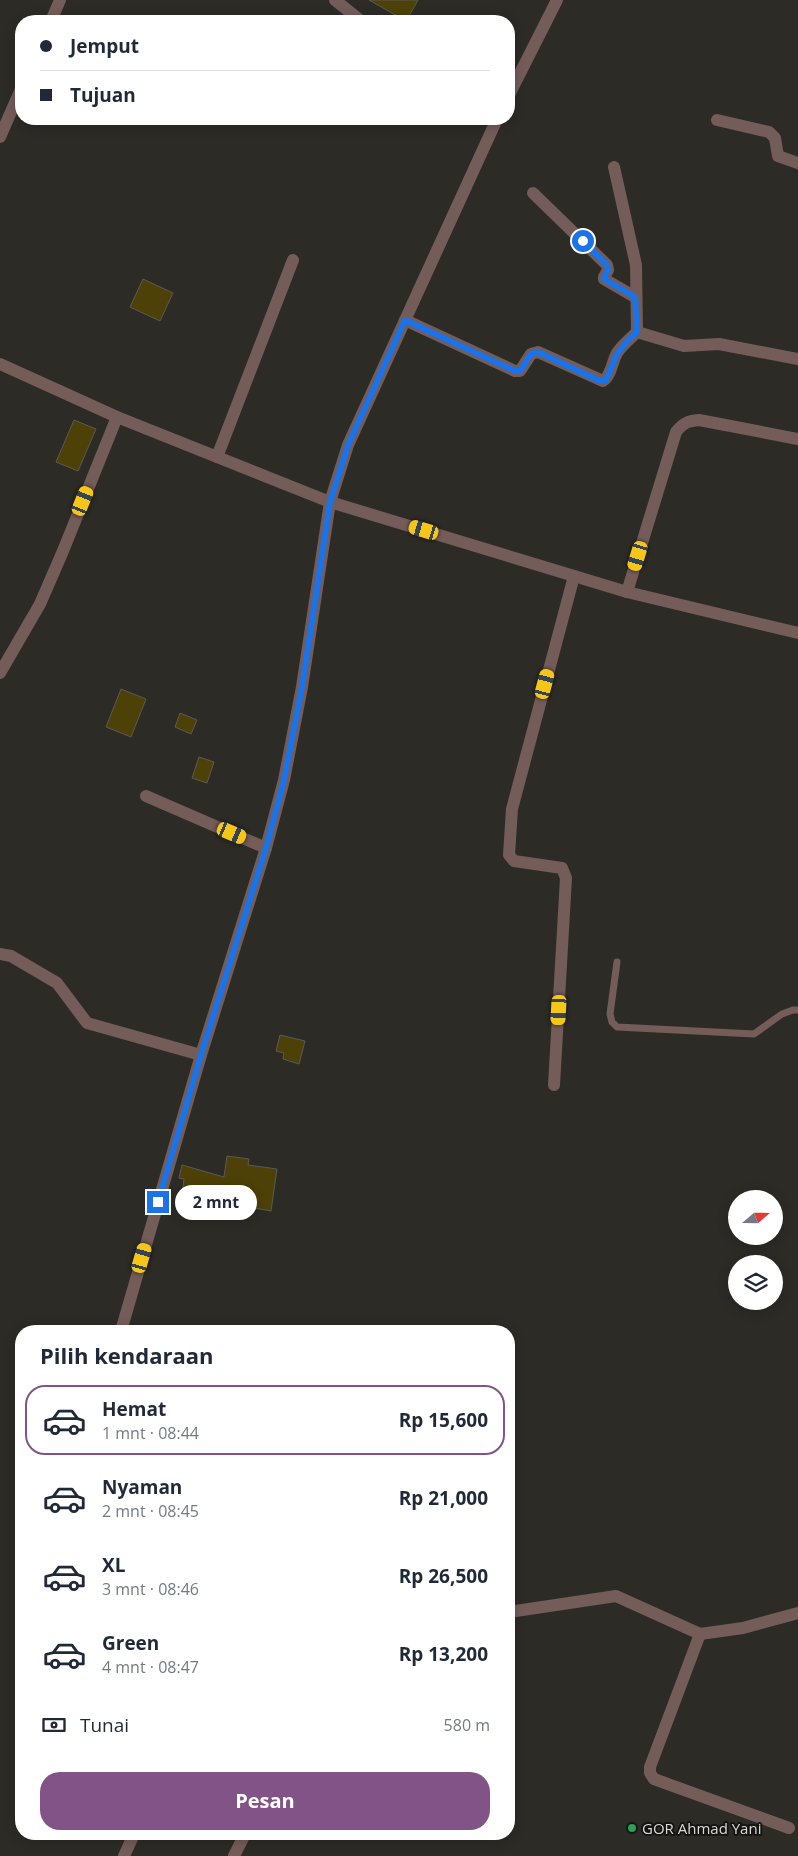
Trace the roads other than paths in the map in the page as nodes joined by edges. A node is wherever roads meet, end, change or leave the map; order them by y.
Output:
1 (60, 0) edge
2 (336, 0) edge
3 (557, 0) edge
4 (54, 15) edge
5 (354, 15) edge
6 (515, 83) edge
7 (15, 103) edge
8 (717, 120) dead end
9 (494, 125) edge
10 (0, 137) edge
11 (798, 163) edge
12 (614, 167) dead end
13 (533, 193) dead end
14 (293, 260) dead end
15 (635, 297) junction
16 (405, 320) junction
17 (637, 332) junction
18 (798, 359) edge
19 (0, 364) edge
20 (117, 417) junction
21 (798, 439) edge
22 (217, 457) junction
23 (330, 502) junction
24 (574, 576) junction
25 (627, 592) junction
26 (798, 633) edge
27 (0, 673) edge
28 (146, 796) dead end
29 (266, 848) junction
30 (0, 954) edge
31 (617, 962) dead end
32 (798, 1010) edge
33 (201, 1055) junction
34 (554, 1085) dead end
35 (123, 1325) edge
36 (515, 1611) edge
37 (798, 1613) edge
38 (700, 1634) junction
39 (789, 1828) dead end
40 (131, 1840) edge
41 (242, 1840) edge
42 (124, 1856) edge
43 (234, 1856) edge

1 - 4 street
2 - 5 street
3 - 6 street
7 - 10 street
8 - 11 street
9 - 16 street
12 - 15 street
13 - 15 street
14 - 22 street
15 - 17 street
16 - 17 street
16 - 23 street
17 - 18 street
19 - 20 street
20 - 22 street
20 - 27 street
21 - 25 street
22 - 23 street
23 - 24 street
23 - 29 street
24 - 25 street
24 - 34 street
25 - 26 street
28 - 29 street
29 - 33 street
30 - 33 street
31 - 32 lane
33 - 35 street
36 - 38 street
37 - 38 street
38 - 39 street
40 - 42 street
41 - 43 street

